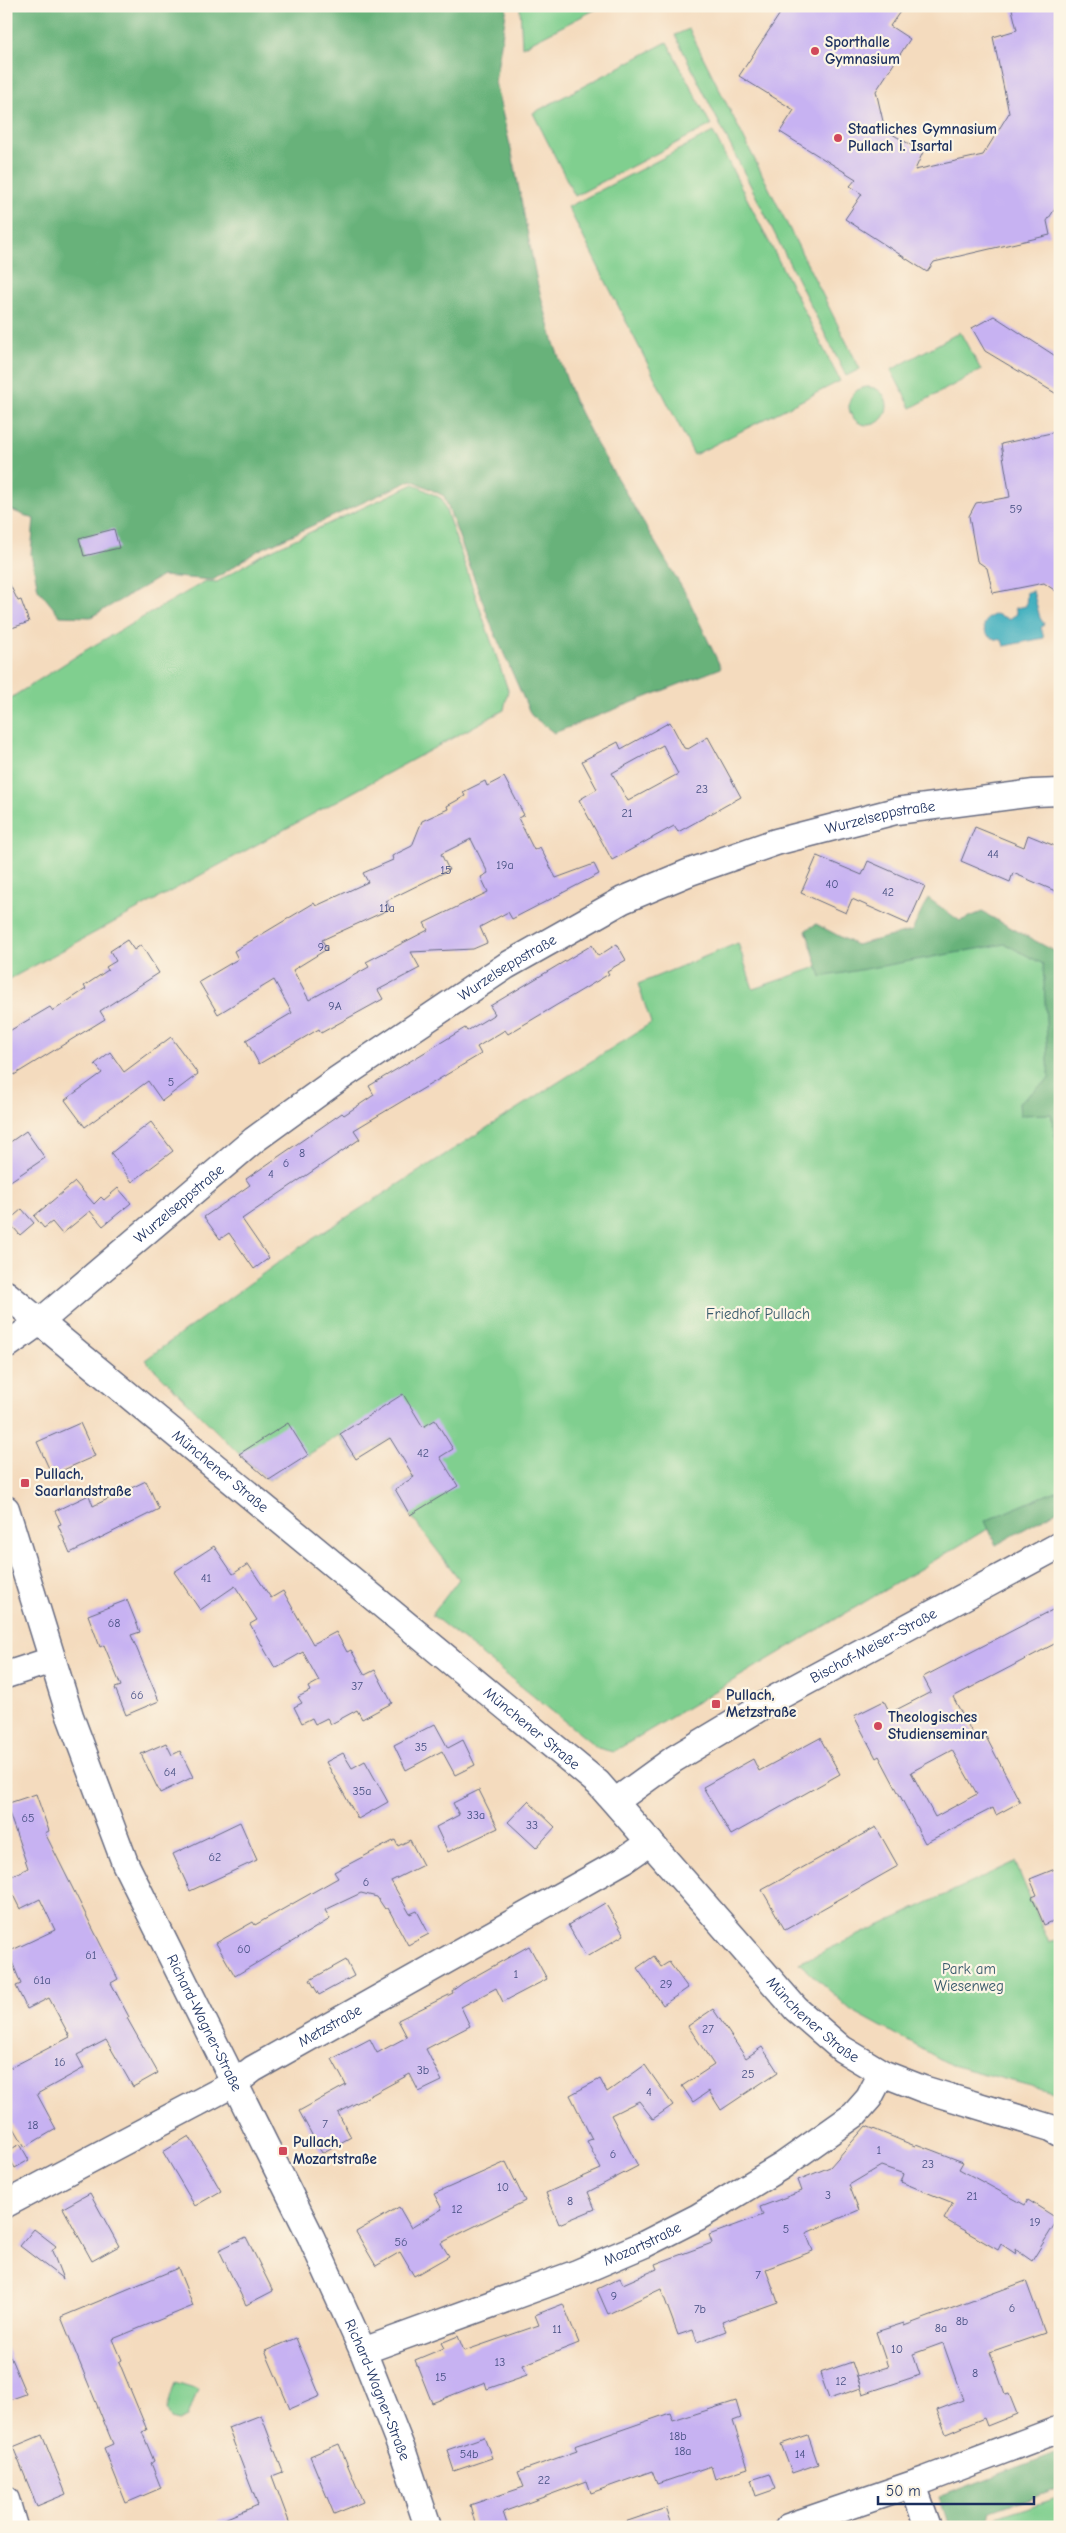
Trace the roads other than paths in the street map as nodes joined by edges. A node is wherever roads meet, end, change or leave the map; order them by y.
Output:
1 (1060, 792) edge
2 (6, 1294) edge
3 (41, 1321) junction
4 (6, 1346) edge
5 (6, 1509) edge
6 (1060, 1545) edge
7 (52, 1660) junction
8 (6, 1675) edge
9 (616, 1801) junction
10 (650, 1842) junction
11 (882, 2073) junction
12 (235, 2083) junction
13 (1057, 2125) edge
14 (6, 2204) edge
15 (363, 2351) junction
16 (1060, 2429) edge
17 (913, 2484) junction
18 (6, 2500) edge
19 (14, 2527) edge
20 (428, 2527) edge
21 (788, 2527) edge
22 (928, 2527) edge

1 - 3 street, Wurzelseppstraße
2 - 3 street, Münchener Straße
3 - 4 street, Wurzelseppstraße
3 - 9 street, Münchener Straße
5 - 7 street, Richard-Wagner-Straße
6 - 9 street, Bischof-Meiser-Straße
7 - 8 street
7 - 12 street, Richard-Wagner-Straße
9 - 10 street, Münchener Straße
10 - 11 street, Münchener Straße
10 - 12 street, Metzstraße
11 - 13 street, Münchener Straße
11 - 15 street, Mozartstraße
12 - 14 street, Metzstraße
12 - 15 street, Richard-Wagner-Straße
15 - 20 street, Richard-Wagner-Straße
16 - 17 street
17 - 21 street
17 - 22 street
18 - 19 street

